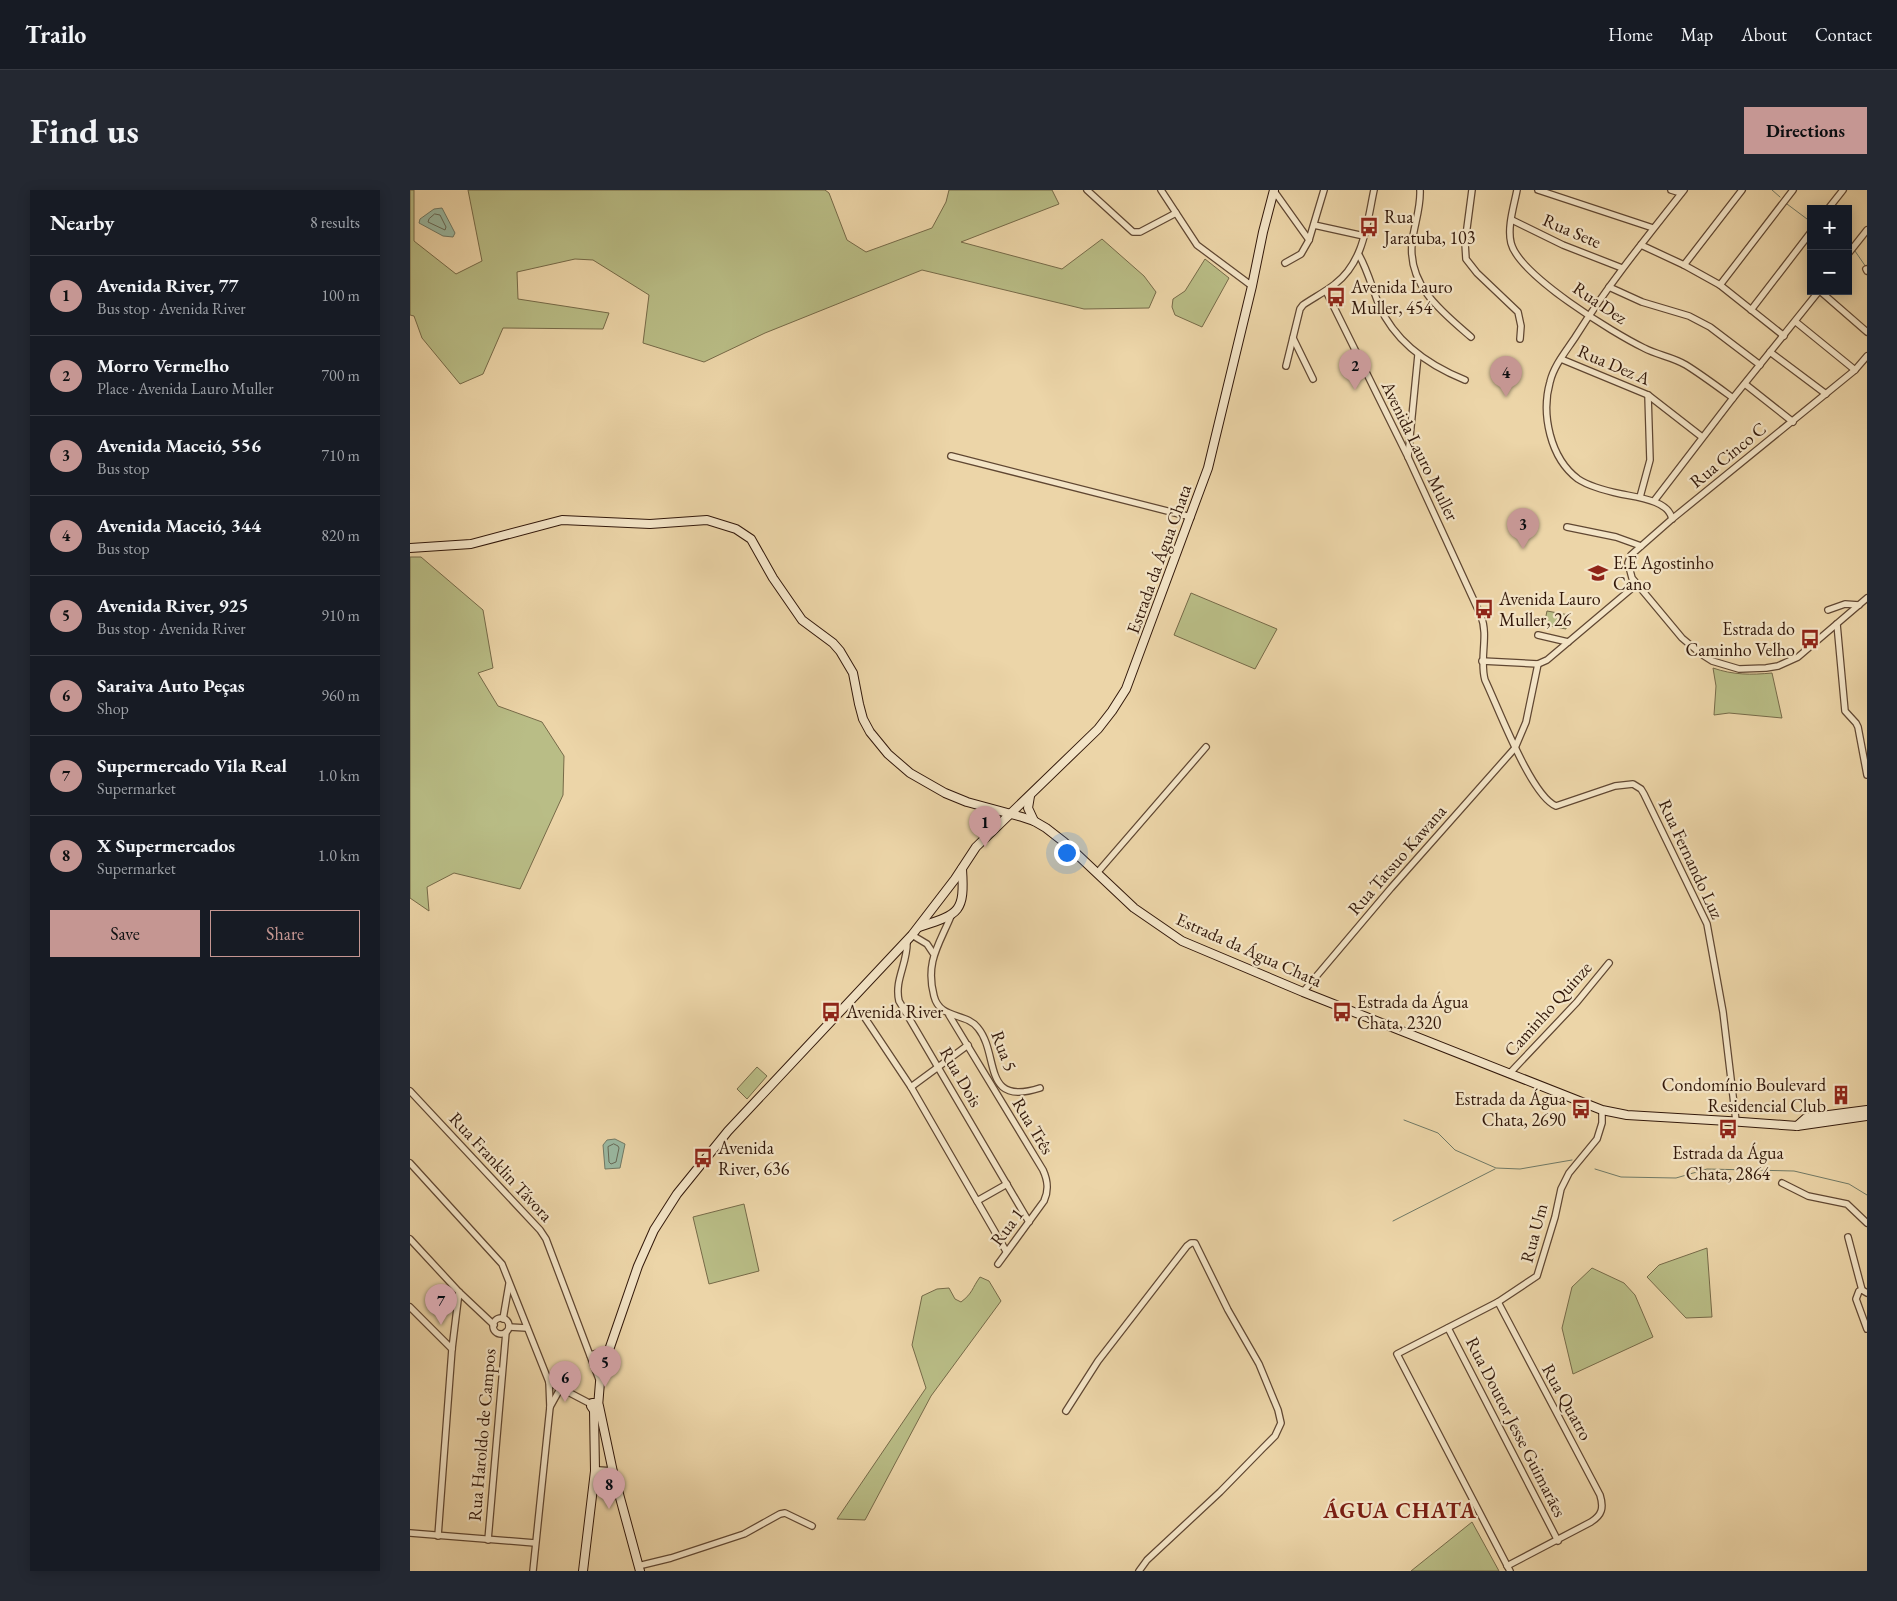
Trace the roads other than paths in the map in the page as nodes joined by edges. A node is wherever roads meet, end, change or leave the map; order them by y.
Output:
1 (1087, 190) edge
2 (1160, 190) edge
3 (1274, 190) edge
4 (1324, 190) edge
5 (1374, 190) edge
6 (1420, 190) edge
7 (1472, 190) edge
8 (1517, 190) edge
9 (1538, 190) edge
10 (1671, 190) edge
11 (1742, 190) edge
12 (1793, 190) edge
13 (1843, 190) edge
14 (1683, 192) edge
15 (1831, 205) edge
16 (1176, 213) junction
17 (1512, 220) junction
18 (1314, 225) junction
19 (1653, 228) junction
20 (1867, 230) edge
21 (1364, 236) junction
22 (1807, 237) edge
23 (1865, 237) edge
24 (1309, 240) junction
25 (1641, 245) junction
26 (1852, 250) edge
27 (1359, 255) junction
28 (1285, 264) dead end
29 (1684, 265) junction
30 (1622, 268) junction
31 (1720, 285) junction
32 (1252, 286) junction
33 (1609, 286) junction
34 (1326, 291) junction
35 (1817, 295) edge
36 (1825, 295) edge
37 (1751, 310) junction
38 (1589, 315) junction
39 (1796, 322) junction
40 (1867, 332) edge
41 (1784, 336) junction
42 (1471, 337) dead end
43 (1293, 338) junction
44 (1520, 339) dead end
45 (1770, 352) junction
46 (1418, 355) junction
47 (1867, 356) edge
48 (1561, 358) junction
49 (1760, 365) junction
50 (1286, 366) dead end
51 (1855, 370) junction
52 (1313, 379) dead end
53 (1465, 380) dead end
54 (1744, 384) junction
55 (1826, 394) junction
56 (1648, 395) junction
57 (1733, 398) junction
58 (1793, 422) junction
59 (1702, 437) junction
60 (951, 456) dead end
61 (1408, 457) junction
62 (1640, 497) junction
63 (1654, 501) junction
64 (1191, 517) junction
65 (1672, 518) junction
66 (1567, 527) dead end
67 (1641, 546) junction
68 (410, 548) edge
69 (1637, 584) junction
70 (1867, 598) edge
71 (1859, 605) junction
72 (1828, 610) dead end
73 (1836, 624) junction
74 (1538, 635) dead end
75 (1568, 642) junction
76 (1482, 661) junction
77 (1538, 664) junction
78 (1206, 747) dead end
79 (1515, 748) junction
80 (1867, 775) edge
81 (1030, 794) junction
82 (987, 808) junction
83 (1010, 814) junction
84 (1034, 821) junction
85 (995, 828) junction
86 (962, 868) junction
87 (1097, 873) junction
88 (951, 916) junction
89 (919, 927) junction
90 (909, 938) junction
91 (934, 953) junction
92 (1609, 963) dead end
93 (1303, 992) junction
94 (863, 1015) dead end
95 (949, 1015) junction
96 (968, 1046) junction
97 (938, 1067) junction
98 (1509, 1074) junction
99 (998, 1082) junction
100 (991, 1085) junction
101 (911, 1087) junction
102 (1040, 1088) dead end
103 (410, 1091) edge
104 (1602, 1110) junction
105 (1867, 1110) edge
106 (1867, 1116) edge
107 (1736, 1121) junction
108 (1797, 1126) junction
109 (410, 1163) edge
110 (1045, 1175) joint
111 (1782, 1183) dead end
112 (1007, 1184) junction
113 (977, 1201) junction
114 (1029, 1222) junction
115 (1867, 1223) edge
116 (1848, 1237) dead end
117 (410, 1239) edge
118 (1006, 1251) junction
119 (998, 1264) dead end
120 (509, 1282) junction
121 (1865, 1291) edge
122 (459, 1292) junction
123 (1498, 1302) junction
124 (473, 1306) junction
125 (410, 1308) edge
126 (457, 1312) junction
127 (503, 1319) junction
128 (1865, 1321) edge
129 (494, 1325) junction
130 (527, 1328) junction
131 (1448, 1328) junction
132 (507, 1329) junction
133 (1867, 1329) edge
134 (452, 1349) junction
135 (609, 1350) junction
136 (590, 1355) junction
137 (548, 1382) junction
138 (600, 1385) junction
139 (560, 1389) junction
140 (595, 1405) junction
141 (550, 1407) junction
142 (1066, 1411) dead end
143 (595, 1471) junction
144 (613, 1472) junction
145 (812, 1526) dead end
146 (410, 1534) edge
147 (438, 1536) junction
148 (488, 1540) junction
149 (1558, 1540) junction
150 (534, 1543) junction
151 (1509, 1568) edge
152 (639, 1569) edge
153 (533, 1571) edge
154 (583, 1571) edge
155 (1140, 1571) edge

1 - 16 street
2 - 16 street
3 - 24 street
3 - 32 street, Estrada da Água Chata
4 - 18 street
5 - 21 street
6 - 42 street
7 - 44 street
8 - 17 street, Rua Dez
9 - 19 street
10 - 14 street
11 - 29 street
12 - 31 street
13 - 15 street
14 - 19 street
16 - 32 street
17 - 30 street, Rua Sete
17 - 38 street, Rua Dez
18 - 21 street
18 - 24 street
19 - 25 street
20 - 23 street
21 - 27 street
22 - 37 street
23 - 26 street
24 - 28 street
25 - 29 street
25 - 30 street
27 - 34 street
27 - 46 street
29 - 31 street
30 - 33 street
31 - 37 street
32 - 64 street, Estrada da Água Chata
33 - 38 street
33 - 49 street
34 - 43 street
34 - 61 street, Avenida Lauro Muller
35 - 39 street
36 - 40 street
37 - 41 street
38 - 48 street
38 - 57 street, Rua Dez
39 - 41 street
39 - 51 street
41 - 45 street
43 - 50 street
43 - 52 street
45 - 49 street
45 - 55 street
46 - 53 street
46 - 61 street
47 - 51 street, Rua Cinco C
48 - 56 street, Rua Dez A
48 - 62 street
49 - 54 street
51 - 55 street, Rua Cinco C
54 - 57 street
54 - 58 street
55 - 58 street, Rua Cinco C
56 - 59 street, Rua Dez A
56 - 62 street
57 - 59 street
58 - 65 street, Rua Cinco C
59 - 63 street
60 - 64 street
61 - 76 street, Avenida Lauro Muller
62 - 63 street
63 - 65 street
64 - 81 street, Estrada da Água Chata
65 - 67 street, Rua Cinco C
66 - 67 street
67 - 69 street, Rua Cinco C
68 - 82 street
69 - 73 street
69 - 75 street
70 - 71 street
71 - 72 street
71 - 73 street
73 - 80 street
74 - 75 street
75 - 77 street
76 - 77 street
76 - 79 street
77 - 79 street, Rua Tatsuo Kawana
78 - 87 street
79 - 93 street, Rua Tatsuo Kawana
79 - 107 street, Rua Fernando Luz
81 - 83 street, Estrada da Água Chata
81 - 84 street
82 - 83 street
82 - 85 street
83 - 84 street, Estrada da Água Chata
83 - 85 street
84 - 87 street, Estrada da Água Chata
85 - 86 street
86 - 88 street
86 - 89 street
87 - 93 street, Estrada da Água Chata
88 - 89 street
88 - 91 street
89 - 90 street
90 - 91 street
90 - 97 street, Rua Dois
90 - 135 street
91 - 95 street
92 - 98 street, Caminho Quinze
93 - 98 street, Estrada da Água Chata
94 - 101 street
95 - 96 street, Rua Três
95 - 99 street, Rua 5
96 - 97 street
96 - 100 street, Rua Três
97 - 101 street
97 - 112 street, Rua Dois
98 - 104 street, Estrada da Água Chata
99 - 100 street
99 - 102 street, Rua 5
100 - 110 street, Rua Três
101 - 113 street
103 - 136 street, Rua Franklin Távora
104 - 107 street, Estrada da Água Chata
104 - 123 street, Rua Um
105 - 108 street, Estrada da Água Chata
106 - 108 street, Estrada da Água Chata
107 - 108 street, Estrada da Água Chata
109 - 120 street
110 - 114 street, Rua 1
111 - 115 street
112 - 113 street
112 - 114 street, Rua Dois
113 - 118 street
114 - 118 street, Rua 1
116 - 121 street
117 - 122 street
118 - 119 street, Rua 1
120 - 127 street
120 - 130 street
121 - 128 street
122 - 124 street
122 - 126 street
123 - 131 street, Rua Um
123 - 149 street, Rua Quatro
124 - 126 street
124 - 129 street
125 - 134 street
126 - 134 street
127 - 129 street
127 - 132 street
128 - 133 street
129 - 132 street
130 - 132 street
130 - 137 street
131 - 149 street, Rua Doutor Jesse Guimarães
131 - 151 street, Rua Um
132 - 148 street, Rua Haroldo de Campos
134 - 147 street
135 - 136 street
135 - 138 street
136 - 138 street, Rua Franklin Távora
137 - 139 street
137 - 141 street
138 - 140 street
139 - 140 street
139 - 141 street
140 - 143 street
140 - 144 street
141 - 150 street
142 - 155 street
143 - 144 street
143 - 154 street
144 - 152 street
145 - 152 street
146 - 147 street
147 - 148 street
148 - 150 street
149 - 151 street
150 - 153 street

